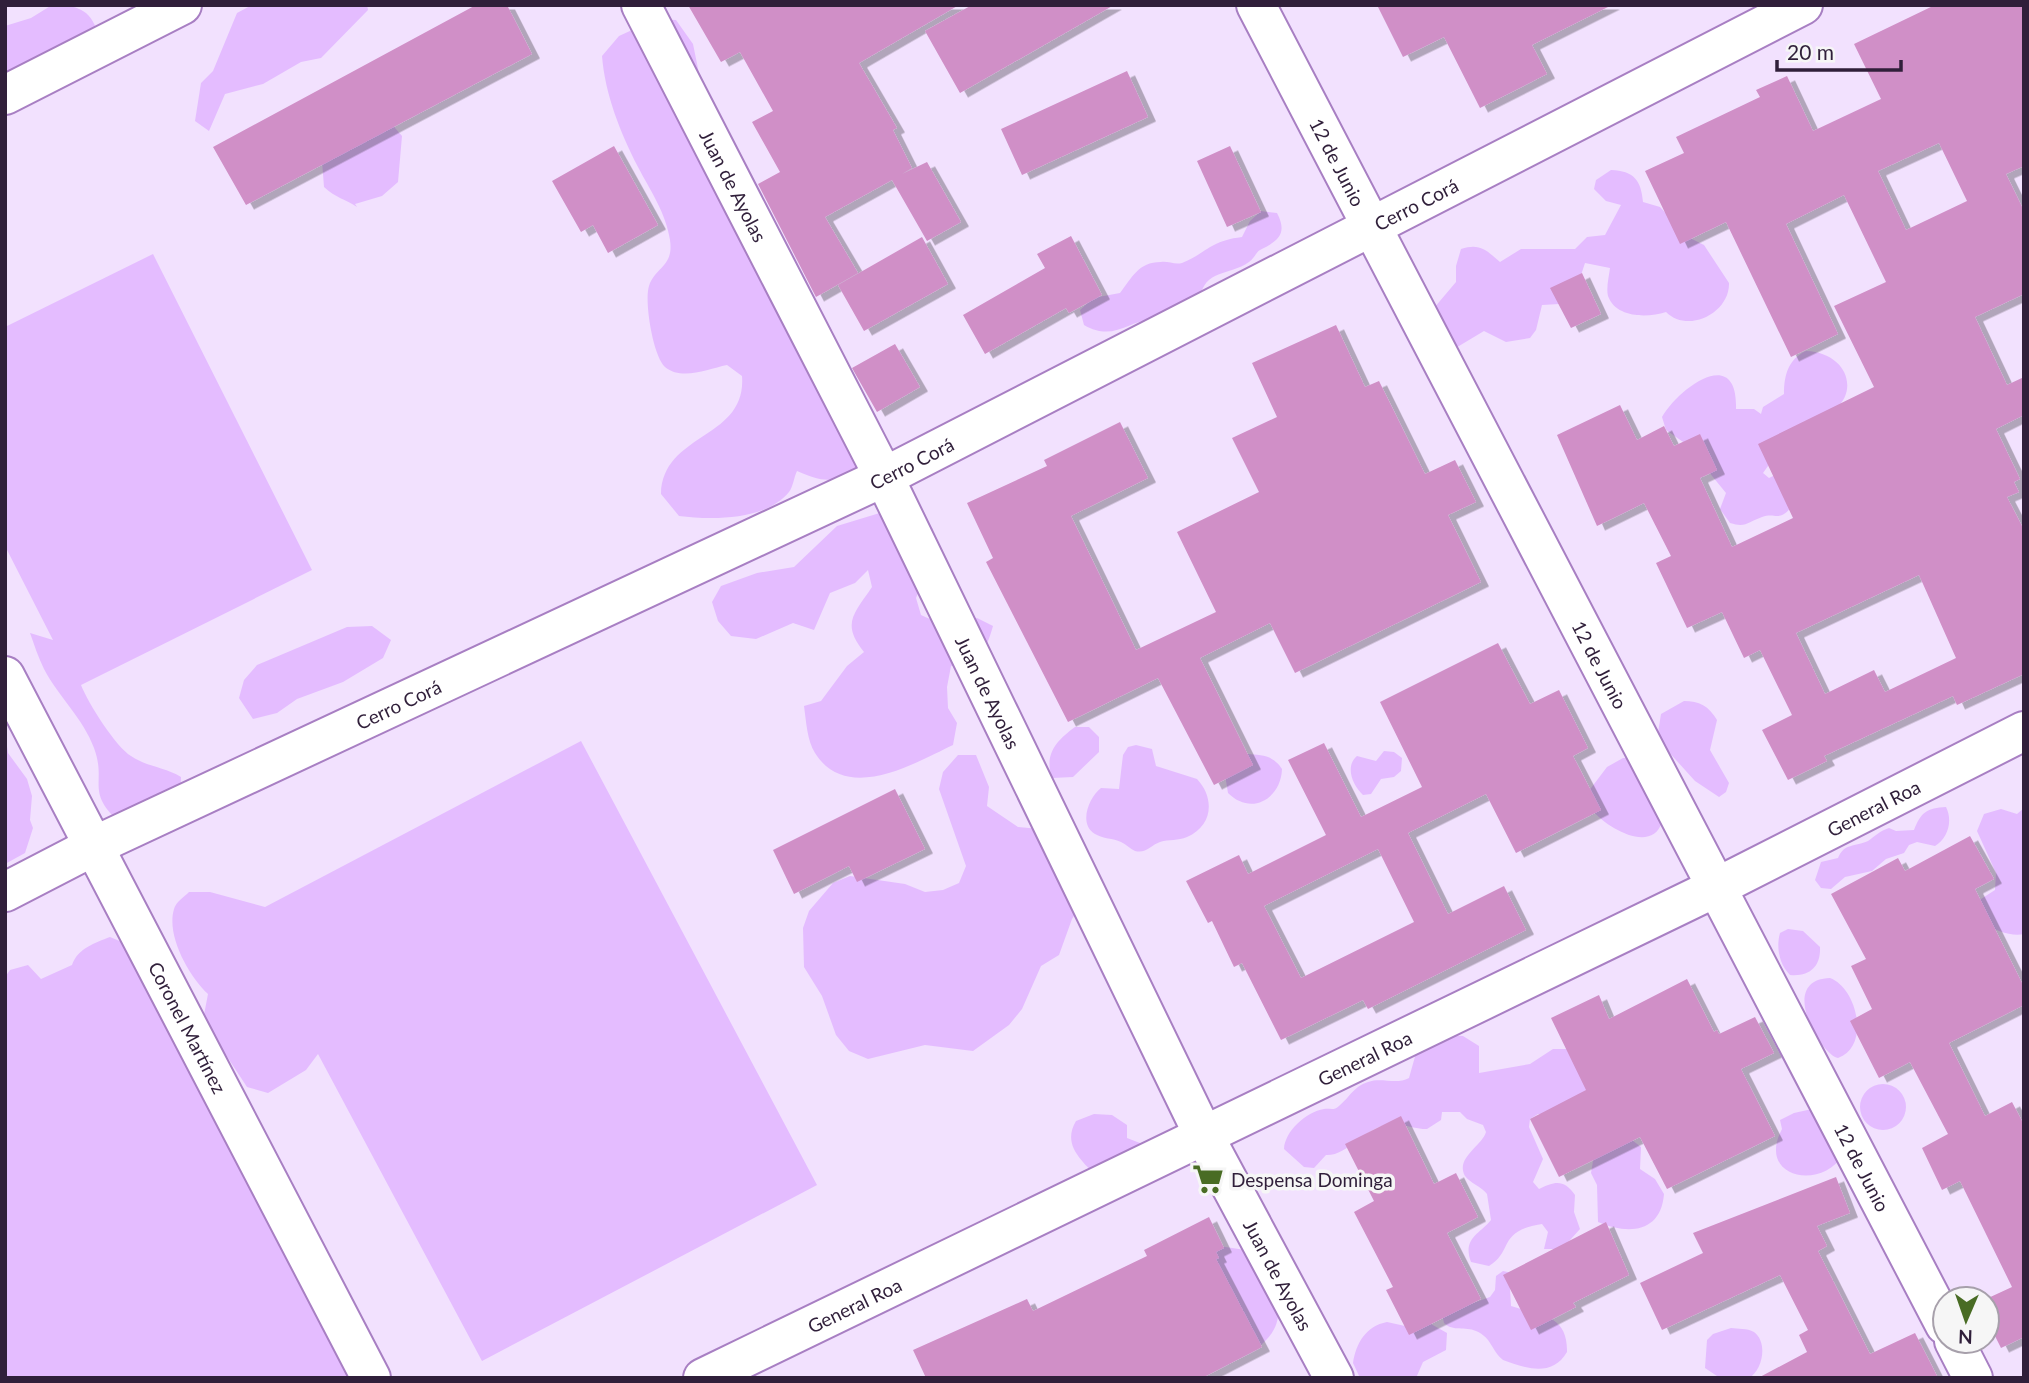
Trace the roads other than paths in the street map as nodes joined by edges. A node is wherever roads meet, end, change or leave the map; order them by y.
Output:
1 (182, 5) edge
2 (641, 5) edge
3 (1256, 5) edge
4 (1803, 5) edge
5 (5, 95) edge
6 (1371, 226) junction
7 (884, 477) junction
8 (5, 676) edge
9 (2024, 731) edge
10 (94, 846) junction
11 (1715, 888) junction
12 (5, 892) edge
13 (1203, 1134) junction
14 (1931, 1298) edge
15 (1961, 1355) edge
16 (371, 1378) edge
17 (702, 1378) edge
18 (1334, 1378) edge
19 (1973, 1378) edge

1 - 5 street
2 - 7 street, Juan de Ayolas
3 - 6 street, 12 de Junio
4 - 6 street, Cerro Corá
6 - 7 street, Cerro Corá
6 - 11 street, 12 de Junio
7 - 10 street, Cerro Corá
7 - 13 street, Juan de Ayolas
8 - 10 street, Coronel Martínez
9 - 11 street, General Roa
10 - 12 street, Cerro Corá
10 - 16 street, Coronel Martínez
11 - 13 street, General Roa
11 - 14 street, 12 de Junio
13 - 17 street, General Roa
13 - 18 street, Juan de Ayolas
15 - 19 street

